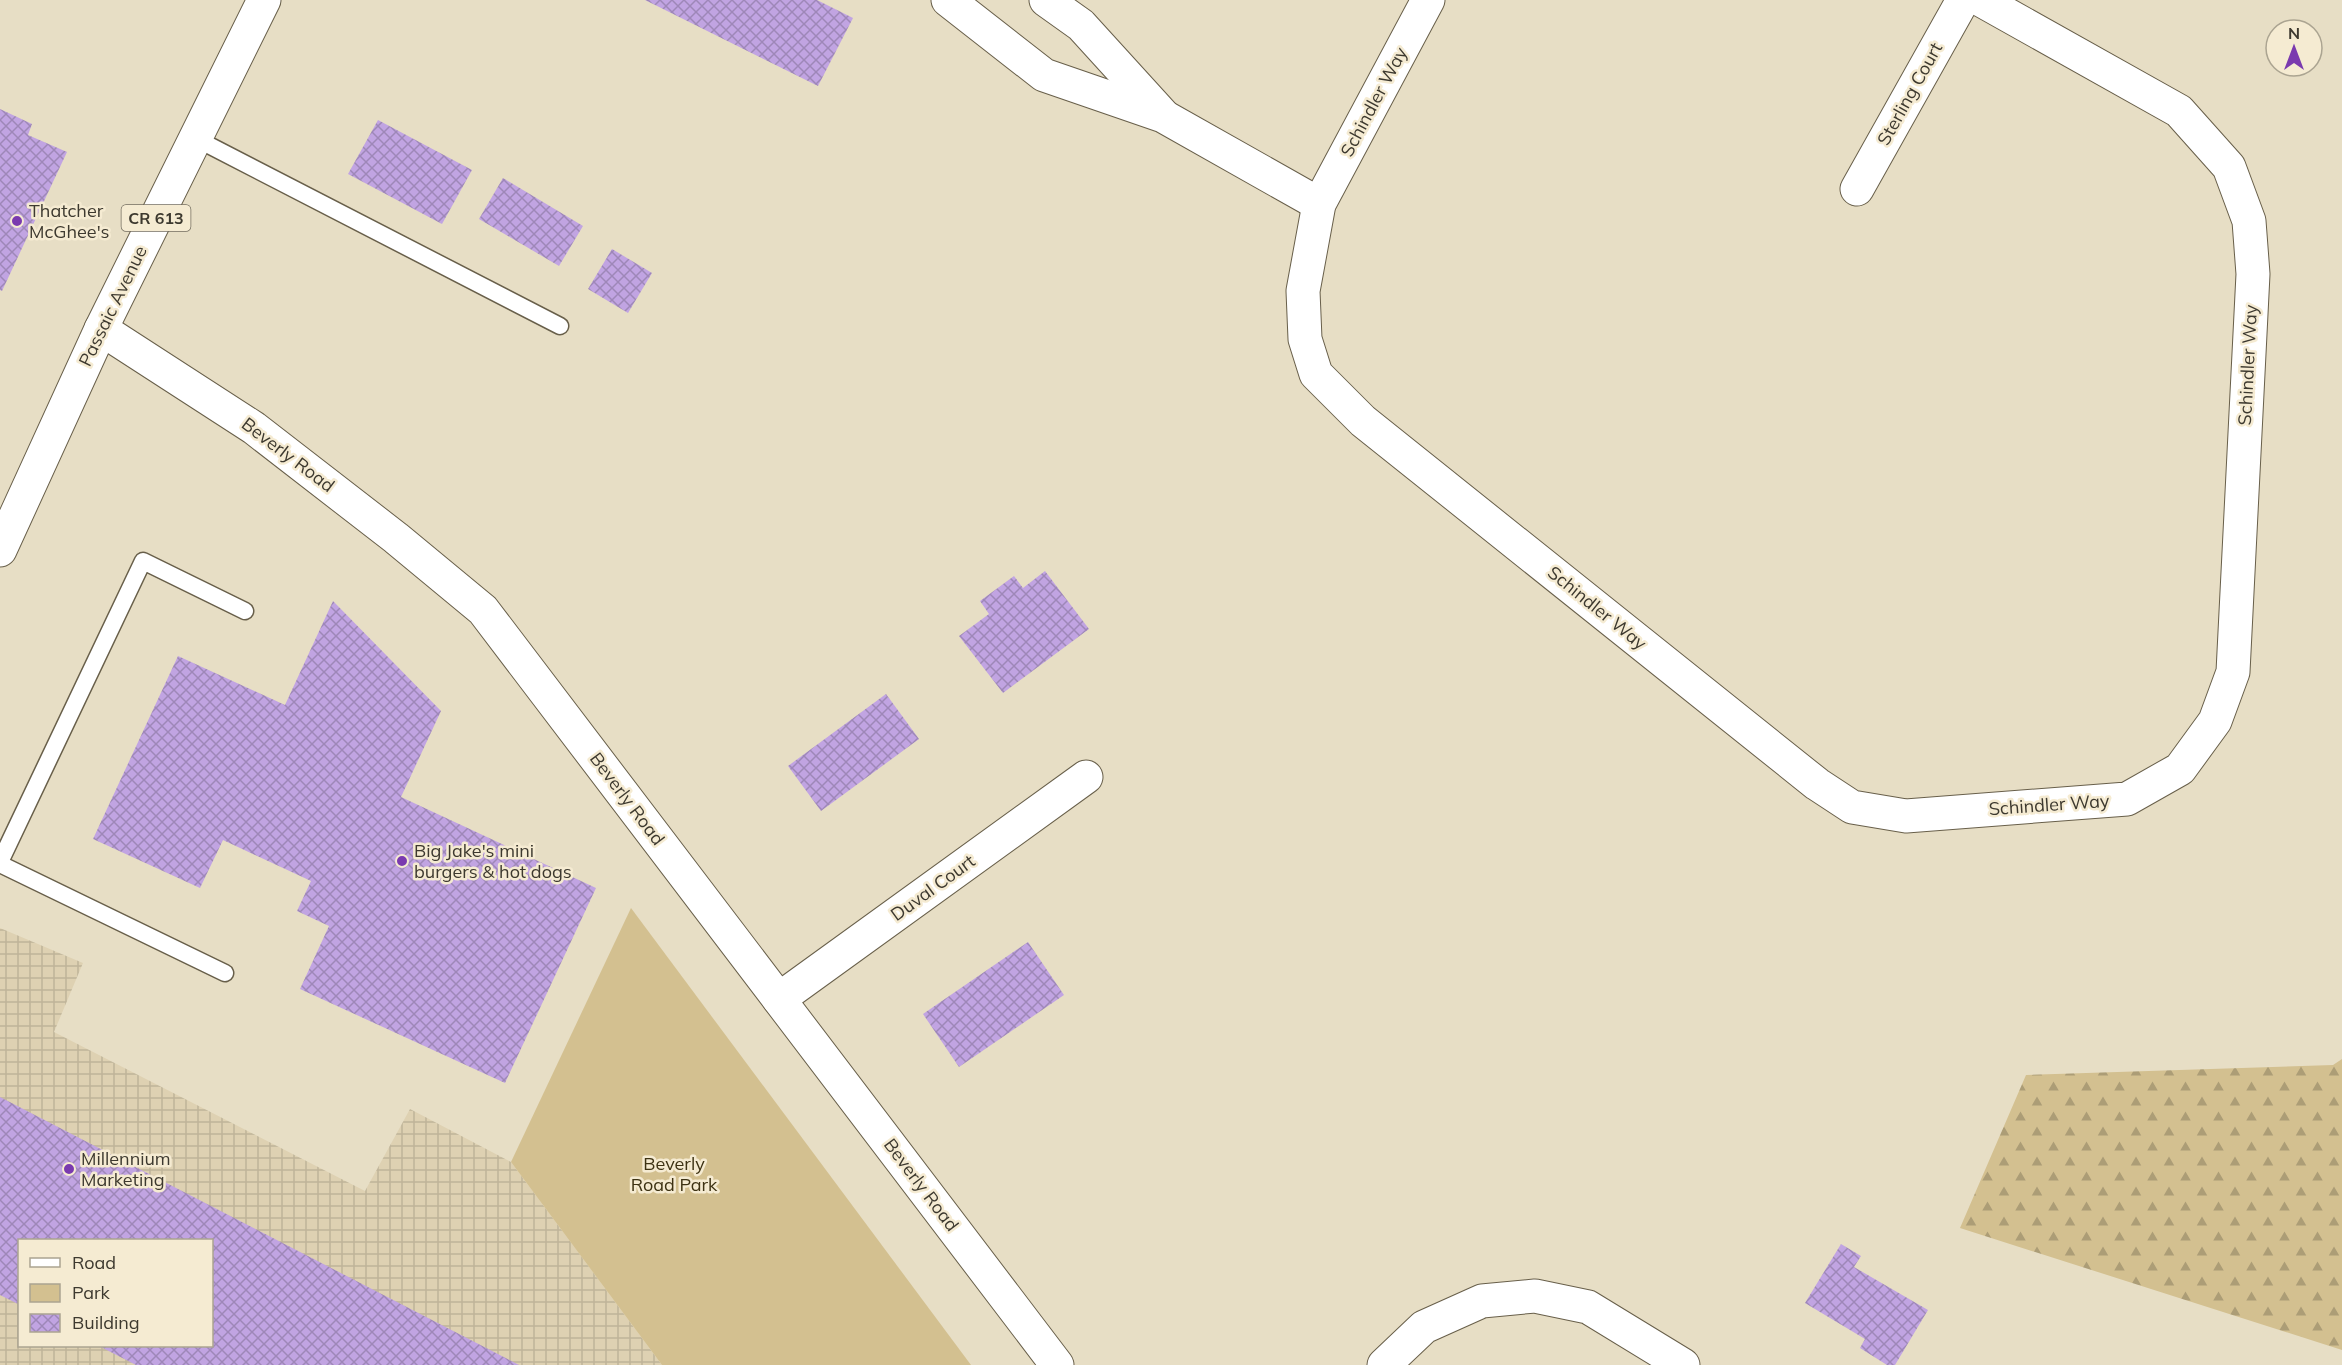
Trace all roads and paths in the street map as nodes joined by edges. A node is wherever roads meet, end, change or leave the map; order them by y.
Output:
1 (264, 0) edge
2 (948, 0) edge
3 (1046, 0) edge
4 (1428, 0) edge
5 (1963, 0) edge
6 (1981, 0) edge
7 (1163, 116) junction
8 (195, 138) junction
9 (1857, 189) dead end
10 (1319, 204) junction
11 (560, 326) dead end
12 (101, 329) junction
13 (0, 550) edge
14 (245, 611) dead end
15 (1086, 777) dead end
16 (0, 863) edge
17 (225, 973) dead end
18 (779, 999) junction
19 (1058, 1365) edge
20 (1384, 1365) edge
21 (1683, 1365) edge

1 - 8 street, Passaic Avenue / CR 613
2 - 7 street
3 - 7 street
4 - 10 street, Schindler Way
5 - 9 street, Sterling Court
6 - 10 street, Schindler Way
7 - 10 street
8 - 11 lane
8 - 12 street, Passaic Avenue / CR 613
12 - 13 street, Passaic Avenue / CR 613
12 - 18 street, Beverly Road
14 - 16 lane
15 - 18 street, Duval Court
16 - 17 lane
18 - 19 street, Beverly Road
20 - 21 street

